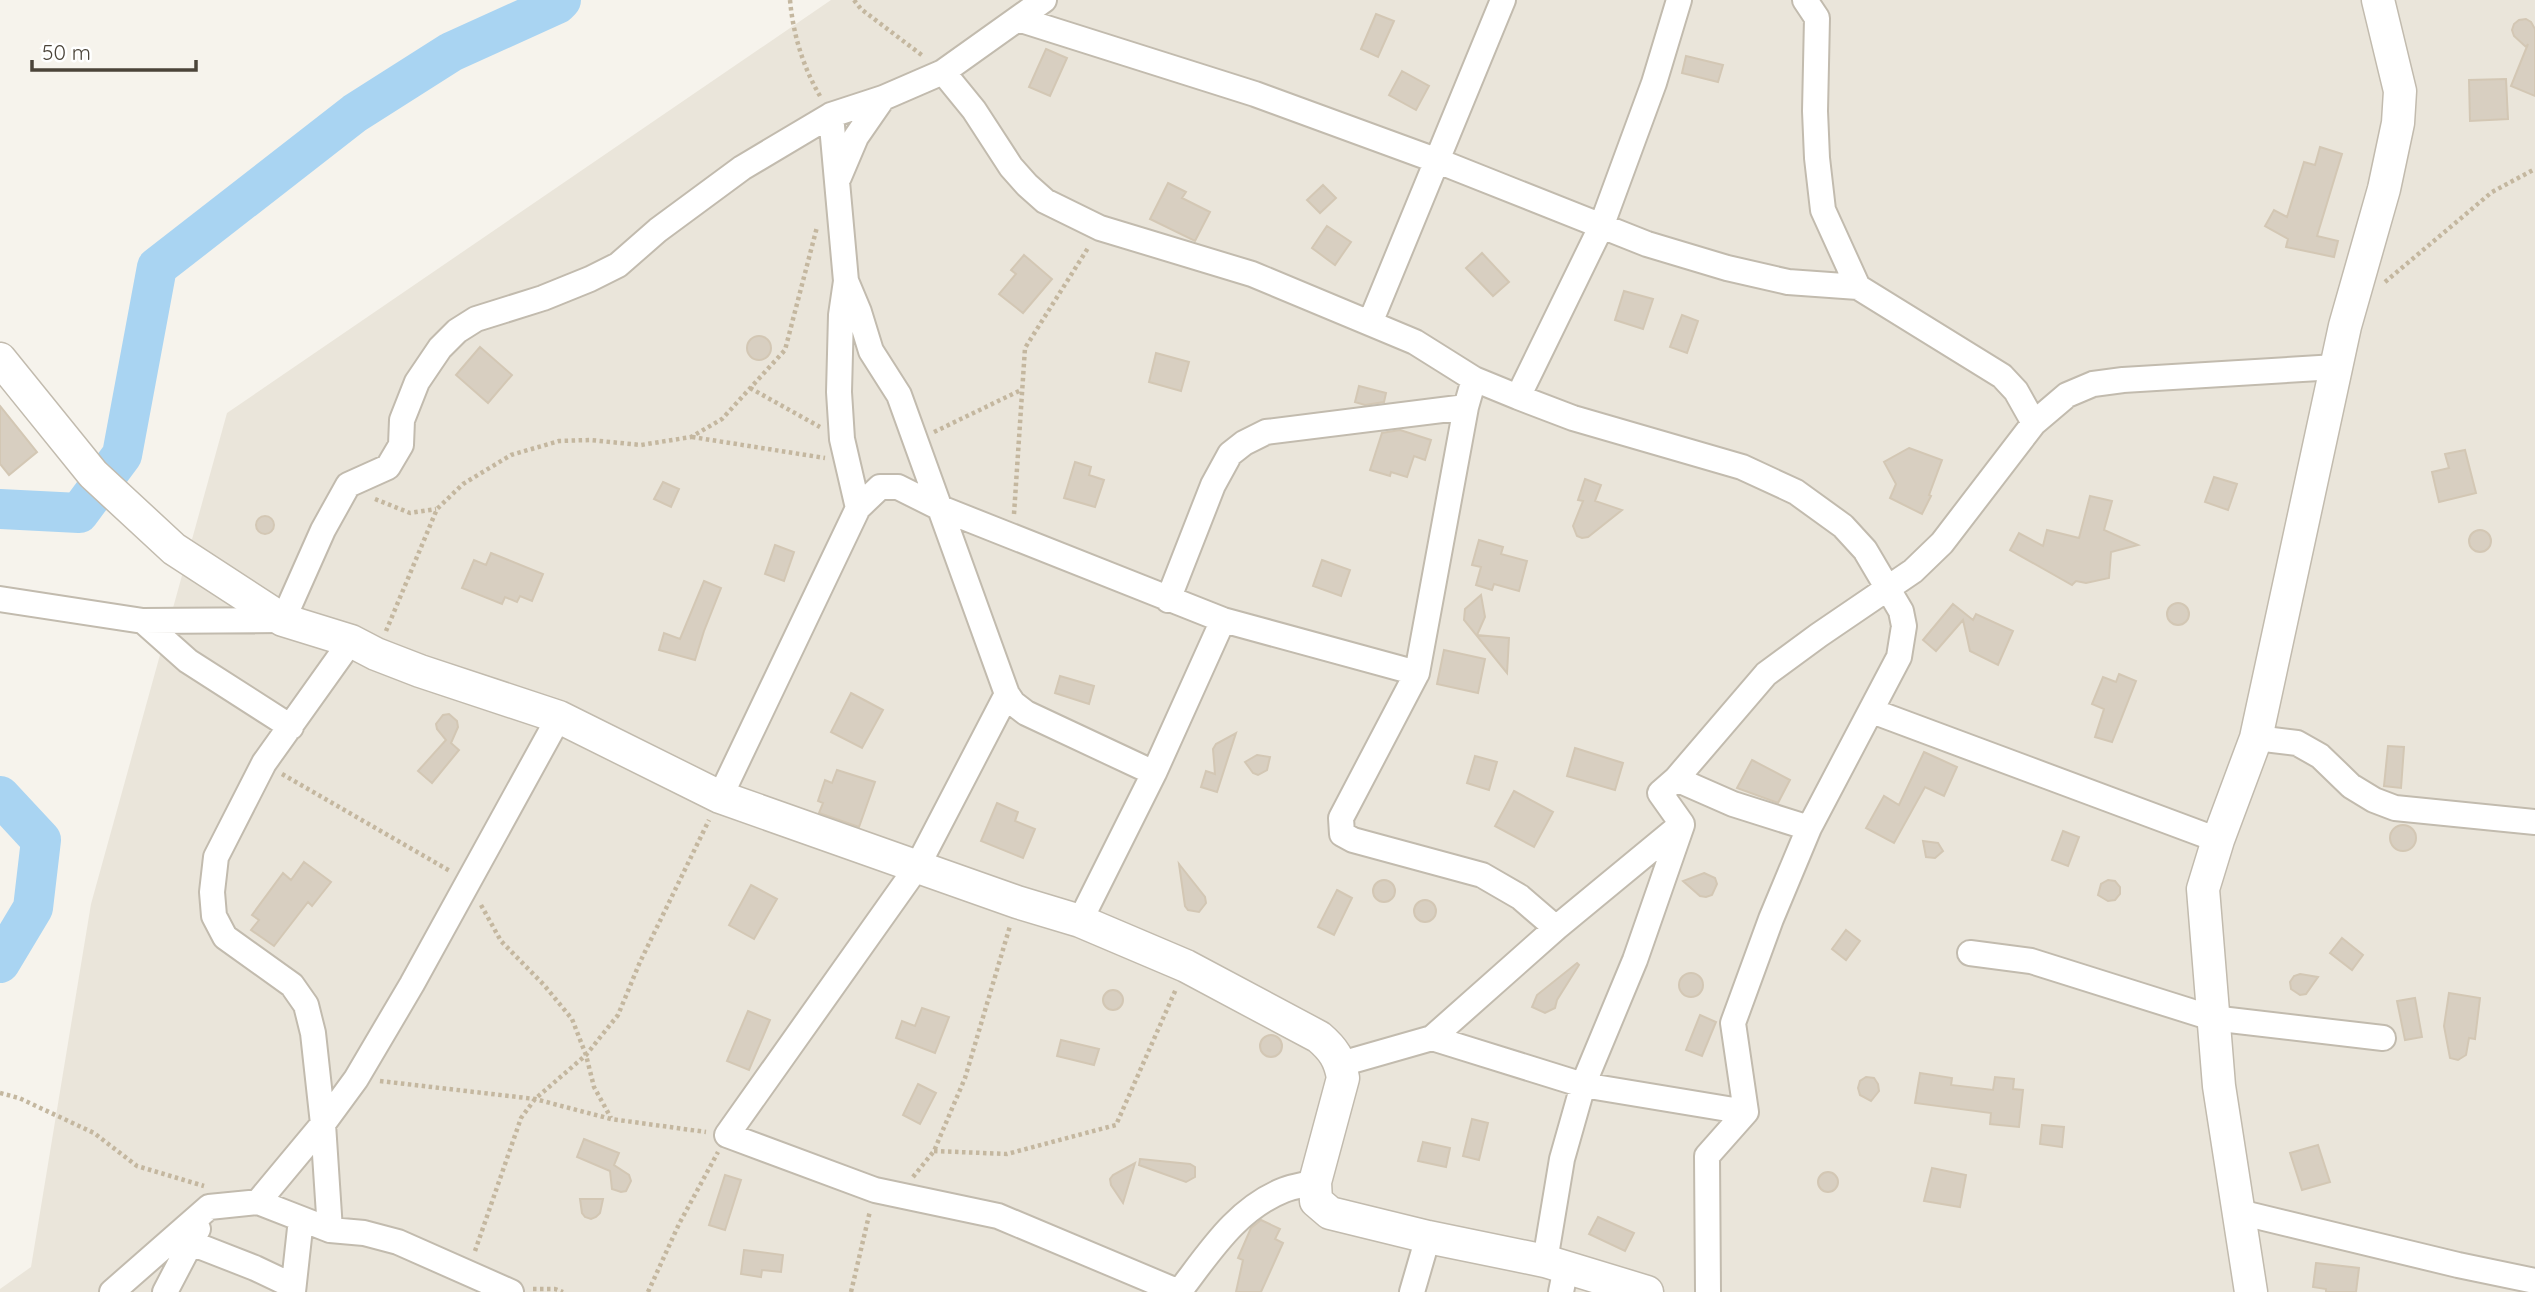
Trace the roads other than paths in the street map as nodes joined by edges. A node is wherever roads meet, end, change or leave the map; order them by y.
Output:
1 (1044, 0) edge
2 (1503, 0) edge
3 (1679, 0) edge
4 (1805, 0) edge
5 (2378, 0) edge
6 (1018, 19) junction
7 (943, 72) junction
8 (883, 98) junction
9 (831, 115) junction
10 (1438, 160) junction
11 (838, 181) junction
12 (1601, 227) junction
13 (846, 281) junction
14 (1858, 287) junction
15 (1370, 323) junction
16 (0, 359) edge
17 (2336, 367) junction
18 (1474, 379) junction
19 (1518, 397) junction
20 (1466, 407) junction
21 (2034, 423) junction
22 (858, 508) junction
23 (938, 508) junction
24 (1889, 589) junction
25 (0, 599) edge
26 (1168, 600) junction
27 (283, 620) junction
28 (1223, 620) junction
29 (143, 621) junction
30 (363, 648) junction
31 (1417, 673) junction
32 (1007, 694) junction
33 (1872, 711) junction
34 (559, 717) junction
35 (291, 727) junction
36 (2256, 738) junction
37 (1154, 773) junction
38 (1676, 779) junction
39 (720, 797) junction
40 (2535, 822) edge
41 (1682, 824) junction
42 (1809, 828) junction
43 (2218, 840) junction
44 (917, 867) junction
45 (1080, 921) junction
46 (1556, 928) junction
47 (1970, 953) dead end
48 (2212, 1018) junction
49 (1432, 1038) junction
50 (2382, 1038) dead end
51 (1341, 1064) junction
52 (1583, 1085) junction
53 (1746, 1112) junction
54 (323, 1124) junction
55 (1315, 1182) junction
56 (209, 1197) junction
57 (258, 1202) junction
58 (2239, 1212) junction
59 (301, 1219) junction
60 (330, 1230) junction
61 (1428, 1237) junction
62 (191, 1243) junction
63 (1557, 1273) edge
64 (2535, 1281) edge
65 (293, 1289) edge
66 (112, 1292) edge
67 (165, 1292) edge
68 (511, 1292) edge
69 (1179, 1292) edge
70 (1412, 1292) edge
71 (1647, 1292) edge
72 (1708, 1292) edge
73 (2250, 1292) edge

1 - 6 street
2 - 10 street
3 - 12 street
4 - 14 street
5 - 17 street
6 - 7 street
6 - 10 street
7 - 8 street
7 - 15 street
8 - 9 street
8 - 11 street
9 - 11 street
9 - 27 street
10 - 12 street
10 - 15 street
11 - 13 street
12 - 14 street
12 - 19 street
13 - 22 street
13 - 23 street
14 - 21 street
15 - 18 street
16 - 27 street
17 - 21 street
17 - 36 street
18 - 19 street
18 - 20 street
19 - 24 street
20 - 26 street
20 - 31 street
21 - 24 street
22 - 23 street
22 - 39 street
23 - 26 street
23 - 32 street
24 - 33 street
24 - 38 street
25 - 29 street
26 - 28 street
27 - 29 street
27 - 30 street
28 - 31 street
28 - 37 street
29 - 35 street
30 - 34 street
30 - 35 street
31 - 46 street
32 - 37 street
32 - 44 street
33 - 42 street
33 - 43 street
34 - 39 street
34 - 54 street
35 - 54 street
36 - 40 street
36 - 43 street
37 - 45 street
38 - 41 street
38 - 42 street
39 - 44 street
41 - 46 street
41 - 52 street
42 - 53 street
43 - 48 street
44 - 45 street
44 - 69 street
45 - 51 street
46 - 49 street
47 - 48 street
48 - 50 street
48 - 58 street
49 - 51 street
49 - 52 street
51 - 55 street
52 - 53 street
52 - 63 street
53 - 72 street
54 - 57 street
54 - 60 street
55 - 61 street
55 - 69 street
56 - 57 street
56 - 62 street
56 - 66 street
57 - 59 street
58 - 64 street
58 - 73 street
59 - 60 street
59 - 65 street
60 - 68 street
61 - 63 street
61 - 70 street
62 - 65 street
62 - 67 street
63 - 71 street

